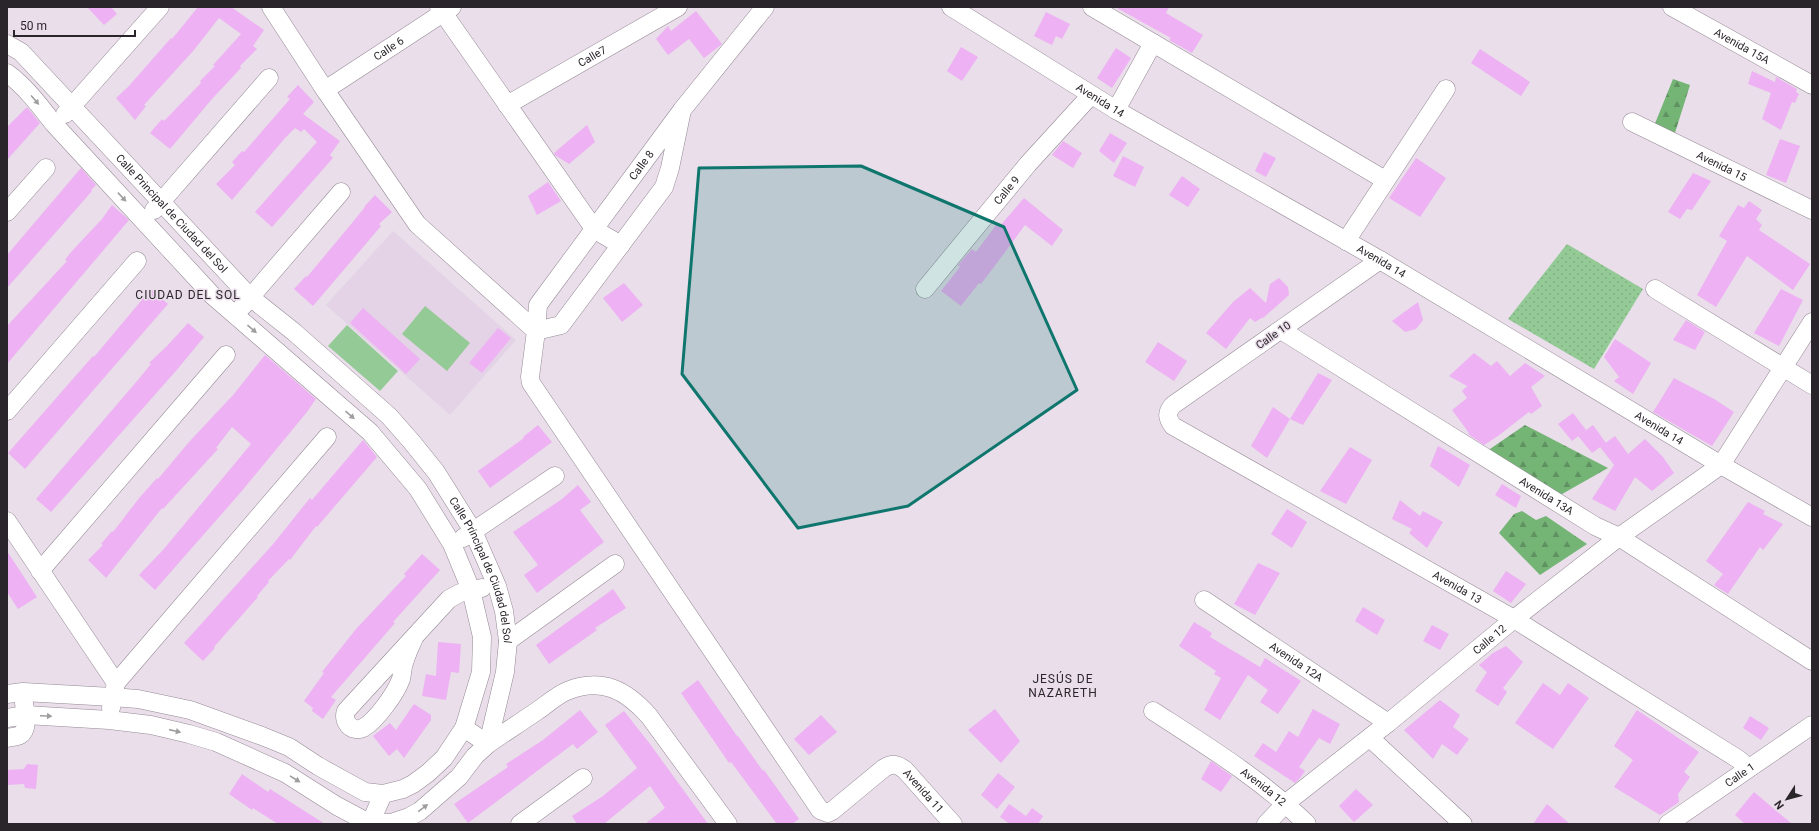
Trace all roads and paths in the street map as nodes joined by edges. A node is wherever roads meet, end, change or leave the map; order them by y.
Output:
1 (160, 7) edge
2 (271, 7) edge
3 (678, 7) edge
4 (765, 7) edge
5 (951, 7) edge
6 (1092, 7) edge
7 (1672, 7) edge
8 (445, 9) edge
9 (1153, 43) junction
10 (7, 44) edge
11 (7, 73) edge
12 (269, 78) dead end
13 (1812, 85) edge
14 (1446, 89) dead end
15 (325, 90) junction
16 (1091, 95) junction
17 (507, 105) junction
18 (72, 106) junction
19 (682, 110) junction
20 (1116, 110) junction
21 (1632, 122) dead end
22 (54, 124) junction
23 (46, 168) dead end
24 (1385, 180) junction
25 (341, 192) dead end
26 (162, 202) junction
27 (1812, 210) edge
28 (7, 212) edge
29 (144, 221) junction
30 (595, 230) junction
31 (1346, 241) junction
32 (621, 245) junction
33 (1380, 260) junction
34 (137, 261) dead end
35 (925, 289) dead end
36 (1655, 289) dead end
37 (250, 297) junction
38 (236, 315) junction
39 (1812, 322) edge
40 (536, 330) junction
41 (1281, 330) junction
42 (226, 355) dead end
43 (1783, 368) junction
44 (1812, 385) edge
45 (7, 411) edge
46 (1168, 411) joint
47 (327, 437) dead end
48 (1721, 465) junction
49 (436, 472) junction
50 (555, 476) dead end
51 (418, 489) junction
52 (1812, 517) edge
53 (7, 521) edge
54 (473, 531) junction
55 (1619, 537) junction
56 (452, 544) junction
57 (615, 564) dead end
58 (40, 571) junction
59 (497, 586) junction
60 (471, 590) junction
61 (1204, 600) dead end
62 (1514, 618) junction
63 (414, 638) junction
64 (508, 641) junction
65 (1812, 661) edge
66 (372, 684) junction
67 (114, 690) junction
68 (15, 693) edge
69 (1153, 711) dead end
70 (26, 715) junction
71 (376, 716) junction
72 (7, 718) edge
73 (109, 720) junction
74 (226, 723) junction
75 (1388, 723) junction
76 (1812, 725) edge
77 (464, 728) junction
78 (7, 738) edge
79 (1370, 738) junction
80 (216, 742) junction
81 (488, 744) junction
82 (890, 765) joint
83 (1749, 768) junction
84 (583, 778) dead end
85 (383, 794) junction
86 (1286, 803) junction
87 (369, 824) edge
88 (520, 824) edge
89 (728, 824) edge
90 (953, 824) edge
91 (1266, 824) edge
92 (1307, 824) edge
93 (1463, 824) edge
94 (1668, 824) edge

1 - 18 street
2 - 15 street
3 - 17 street, Calle7
4 - 19 street, Calle 8
5 - 16 street, Avenida 14
6 - 9 street
7 - 13 street, Avenida 15A
8 - 15 street, Calle 6
8 - 17 street
9 - 20 street
9 - 24 street
10 - 18 street, Calle Principal de Ciudad del Sol
11 -> 22 street, Calle Principal de Ciudad del Sol
12 - 26 street
14 - 24 street
15 - 40 street
16 - 20 street, Avenida 14
16 - 35 street, Calle 9
17 - 30 street
18 - 22 street
18 - 26 street, Calle Principal de Ciudad del Sol
19 - 30 street, Calle 8
19 - 32 street
20 - 31 street, Avenida 14
21 - 27 street, Avenida 15
22 -> 29 street, Calle Principal de Ciudad del Sol
23 - 28 street
24 - 31 street
25 - 37 street
26 - 29 street
26 - 37 street, Calle Principal de Ciudad del Sol
29 - 38 street, Calle Principal de Ciudad del Sol
30 - 32 street
30 - 40 street, Calle 8
31 - 33 street, Avenida 14
32 - 40 street
33 - 41 street, Calle 10
33 - 48 street, Avenida 14
34 - 45 street
36 - 43 street
37 - 38 street
37 - 49 street, Calle Principal de Ciudad del Sol
38 -> 51 street, Calle Principal de Ciudad del Sol
39 - 43 street
40 - 82 street, Calle 8
41 - 46 street, Calle 10
41 - 55 street, Avenida 13A
42 - 58 street
43 - 44 street
43 - 48 street
46 - 62 street, Avenida 13
47 - 67 street
48 - 52 street, Avenida 14
48 - 55 street, Calle 12
49 - 51 street
49 - 54 street, Calle Principal de Ciudad del Sol
50 - 54 street
51 - 56 street, Calle Principal de Ciudad del Sol
53 - 58 street
54 - 56 street
54 - 59 street, Calle Principal de Ciudad del Sol
55 - 62 street, Calle 12
55 - 65 street, Avenida 13A
56 - 60 street, Calle Principal de Ciudad del Sol
57 - 64 street
58 - 67 street
59 - 60 street
59 - 64 street, Calle Principal de Ciudad del Sol
60 - 63 street
60 - 77 street, Calle Principal de Ciudad del Sol
61 - 75 street, Avenida 12A
62 - 75 street, Calle 12
62 - 83 street, Avenida 13
63 - 66 street
63 - 71 street
64 - 81 street, Calle Principal de Ciudad del Sol
66 - 71 street
66 - 71 street
67 - 68 street, Calle Principal de Ciudad del Sol
67 - 73 street
67 - 74 street, Calle Principal de Ciudad del Sol
68 - 70 street
69 - 86 street, Avenida 12
70 - 72 street
70 -> 73 street
70 - 78 street
73 -> 80 street
74 - 80 street
74 - 85 street, Calle Principal de Ciudad del Sol
75 - 79 street, Calle 12
76 - 83 street, Calle 1
77 - 81 street
77 - 85 street, Calle Principal de Ciudad del Sol
79 - 86 street, Calle 12
79 - 93 street
80 -> 87 street
87 -> 81 street
81 - 89 street
82 - 90 street, Avenida 11
83 - 94 street, Calle 1
84 - 88 street
85 - 87 street
86 - 91 street, Calle 12
86 - 92 street, Avenida 12

